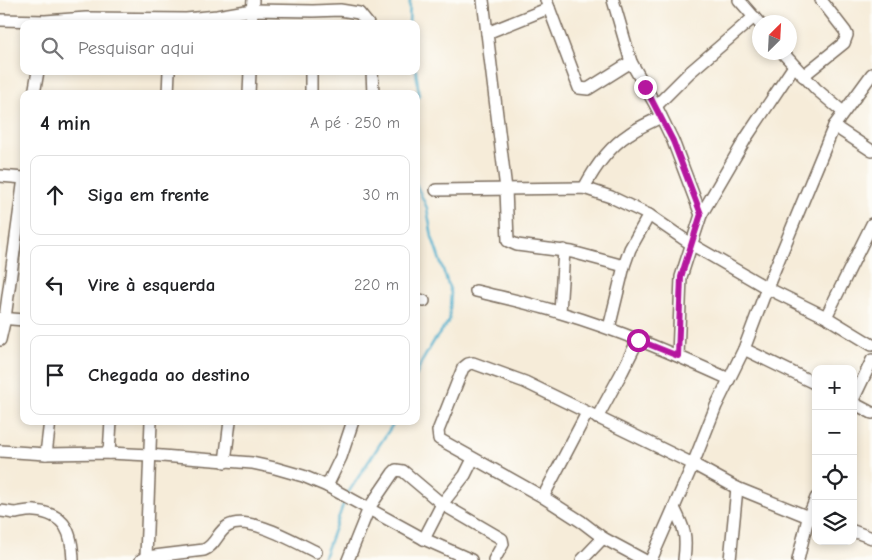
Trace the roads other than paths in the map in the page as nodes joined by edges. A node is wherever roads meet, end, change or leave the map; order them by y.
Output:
1 (483, 0) edge
2 (613, 0) edge
3 (739, 0) edge
4 (821, 0) edge
5 (548, 4) edge
6 (252, 5) edge
7 (313, 12) junction
8 (752, 15) edge
9 (0, 20) edge
10 (66, 20) edge
11 (142, 20) edge
12 (179, 20) edge
13 (251, 20) edge
14 (313, 20) edge
15 (365, 20) edge
16 (20, 21) edge
17 (752, 24) edge
18 (487, 33) junction
19 (789, 60) edge
20 (631, 62) junction
21 (794, 66) junction
22 (872, 74) edge
23 (37, 75) edge
24 (168, 75) edge
25 (250, 75) edge
26 (312, 75) edge
27 (372, 75) edge
28 (803, 76) junction
29 (35, 90) edge
30 (168, 90) edge
31 (249, 90) edge
32 (311, 90) edge
33 (373, 90) edge
34 (659, 112) junction
35 (843, 112) junction
36 (834, 126) junction
37 (872, 151) edge
38 (0, 176) edge
39 (20, 178) edge
40 (506, 188) junction
41 (584, 188) junction
42 (436, 190) dead end
43 (20, 203) edge
44 (701, 214) junction
45 (649, 215) junction
46 (872, 224) edge
47 (691, 244) junction
48 (564, 250) junction
49 (624, 266) junction
50 (767, 288) junction
51 (476, 291) dead end
52 (560, 312) junction
53 (826, 316) junction
54 (2, 318) edge
55 (20, 320) edge
56 (609, 328) junction
57 (0, 340) edge
58 (638, 340) junction
59 (872, 345) edge
60 (744, 349) junction
61 (678, 356) junction
62 (872, 360) edge
63 (729, 379) junction
64 (812, 382) edge
65 (857, 392) edge
66 (857, 404) edge
67 (872, 413) edge
68 (592, 415) junction
69 (50, 425) edge
70 (111, 425) edge
71 (151, 425) edge
72 (230, 425) edge
73 (351, 425) edge
74 (0, 451) edge
75 (109, 453) junction
76 (46, 454) junction
77 (149, 455) junction
78 (473, 459) junction
79 (225, 462) junction
80 (693, 464) junction
81 (327, 486) junction
82 (737, 488) junction
83 (543, 497) junction
84 (442, 504) junction
85 (369, 508) junction
86 (674, 508) junction
87 (0, 511) edge
88 (812, 519) edge
89 (857, 532) edge
90 (603, 538) junction
91 (872, 538) edge
92 (424, 539) junction
93 (316, 552) dead end
94 (143, 559) edge
95 (73, 560) edge
96 (348, 560) edge
97 (471, 560) edge
98 (494, 560) edge
99 (582, 560) edge
100 (644, 560) edge
101 (651, 560) edge
102 (684, 560) edge
103 (730, 560) edge
104 (798, 560) edge

1 - 18 street
2 - 20 street
3 - 8 street
4 - 28 street
5 - 18 street
5 - 20 street
6 - 7 street
6 - 12 street
6 - 13 street
7 - 14 street
7 - 15 street
9 - 16 street
10 - 11 street
17 - 34 street
18 - 40 street
19 - 21 street
20 - 34 street
21 - 28 street
21 - 44 street
22 - 35 street
23 - 29 street
24 - 30 street
25 - 31 street
26 - 32 street
27 - 33 street
28 - 35 street
34 - 41 street
34 - 44 street
35 - 36 street
36 - 37 street
36 - 50 street
38 - 39 street
40 - 41 street
40 - 42 street
40 - 48 street
41 - 45 street
43 - 54 street
44 - 47 street
45 - 47 street
45 - 49 street
46 - 53 street
47 - 50 street
47 - 61 street
48 - 49 street
48 - 52 street
49 - 56 street
50 - 53 street
50 - 60 street
51 - 52 street
52 - 56 street
53 - 59 street
54 - 55 street
54 - 57 street
56 - 58 street
58 - 61 street
58 - 68 street
60 - 63 street
60 - 64 street
61 - 63 street
62 - 65 street
63 - 80 street
66 - 67 street
68 - 78 street
68 - 80 street
68 - 83 street
69 - 76 street
70 - 75 street
71 - 77 street
72 - 79 street
73 - 81 street
74 - 76 street
75 - 76 street
75 - 77 street
77 - 79 street
77 - 94 street
78 - 83 street
78 - 84 street
79 - 81 street
80 - 82 street
80 - 86 street
81 - 85 street
82 - 88 street
82 - 103 street
83 - 90 street
84 - 85 street
84 - 92 street
84 - 98 street
85 - 92 street
85 - 96 street
86 - 101 street
86 - 102 street
87 - 95 street
88 - 104 street
89 - 91 street
90 - 99 street
90 - 100 street
92 - 97 street
93 - 94 street

